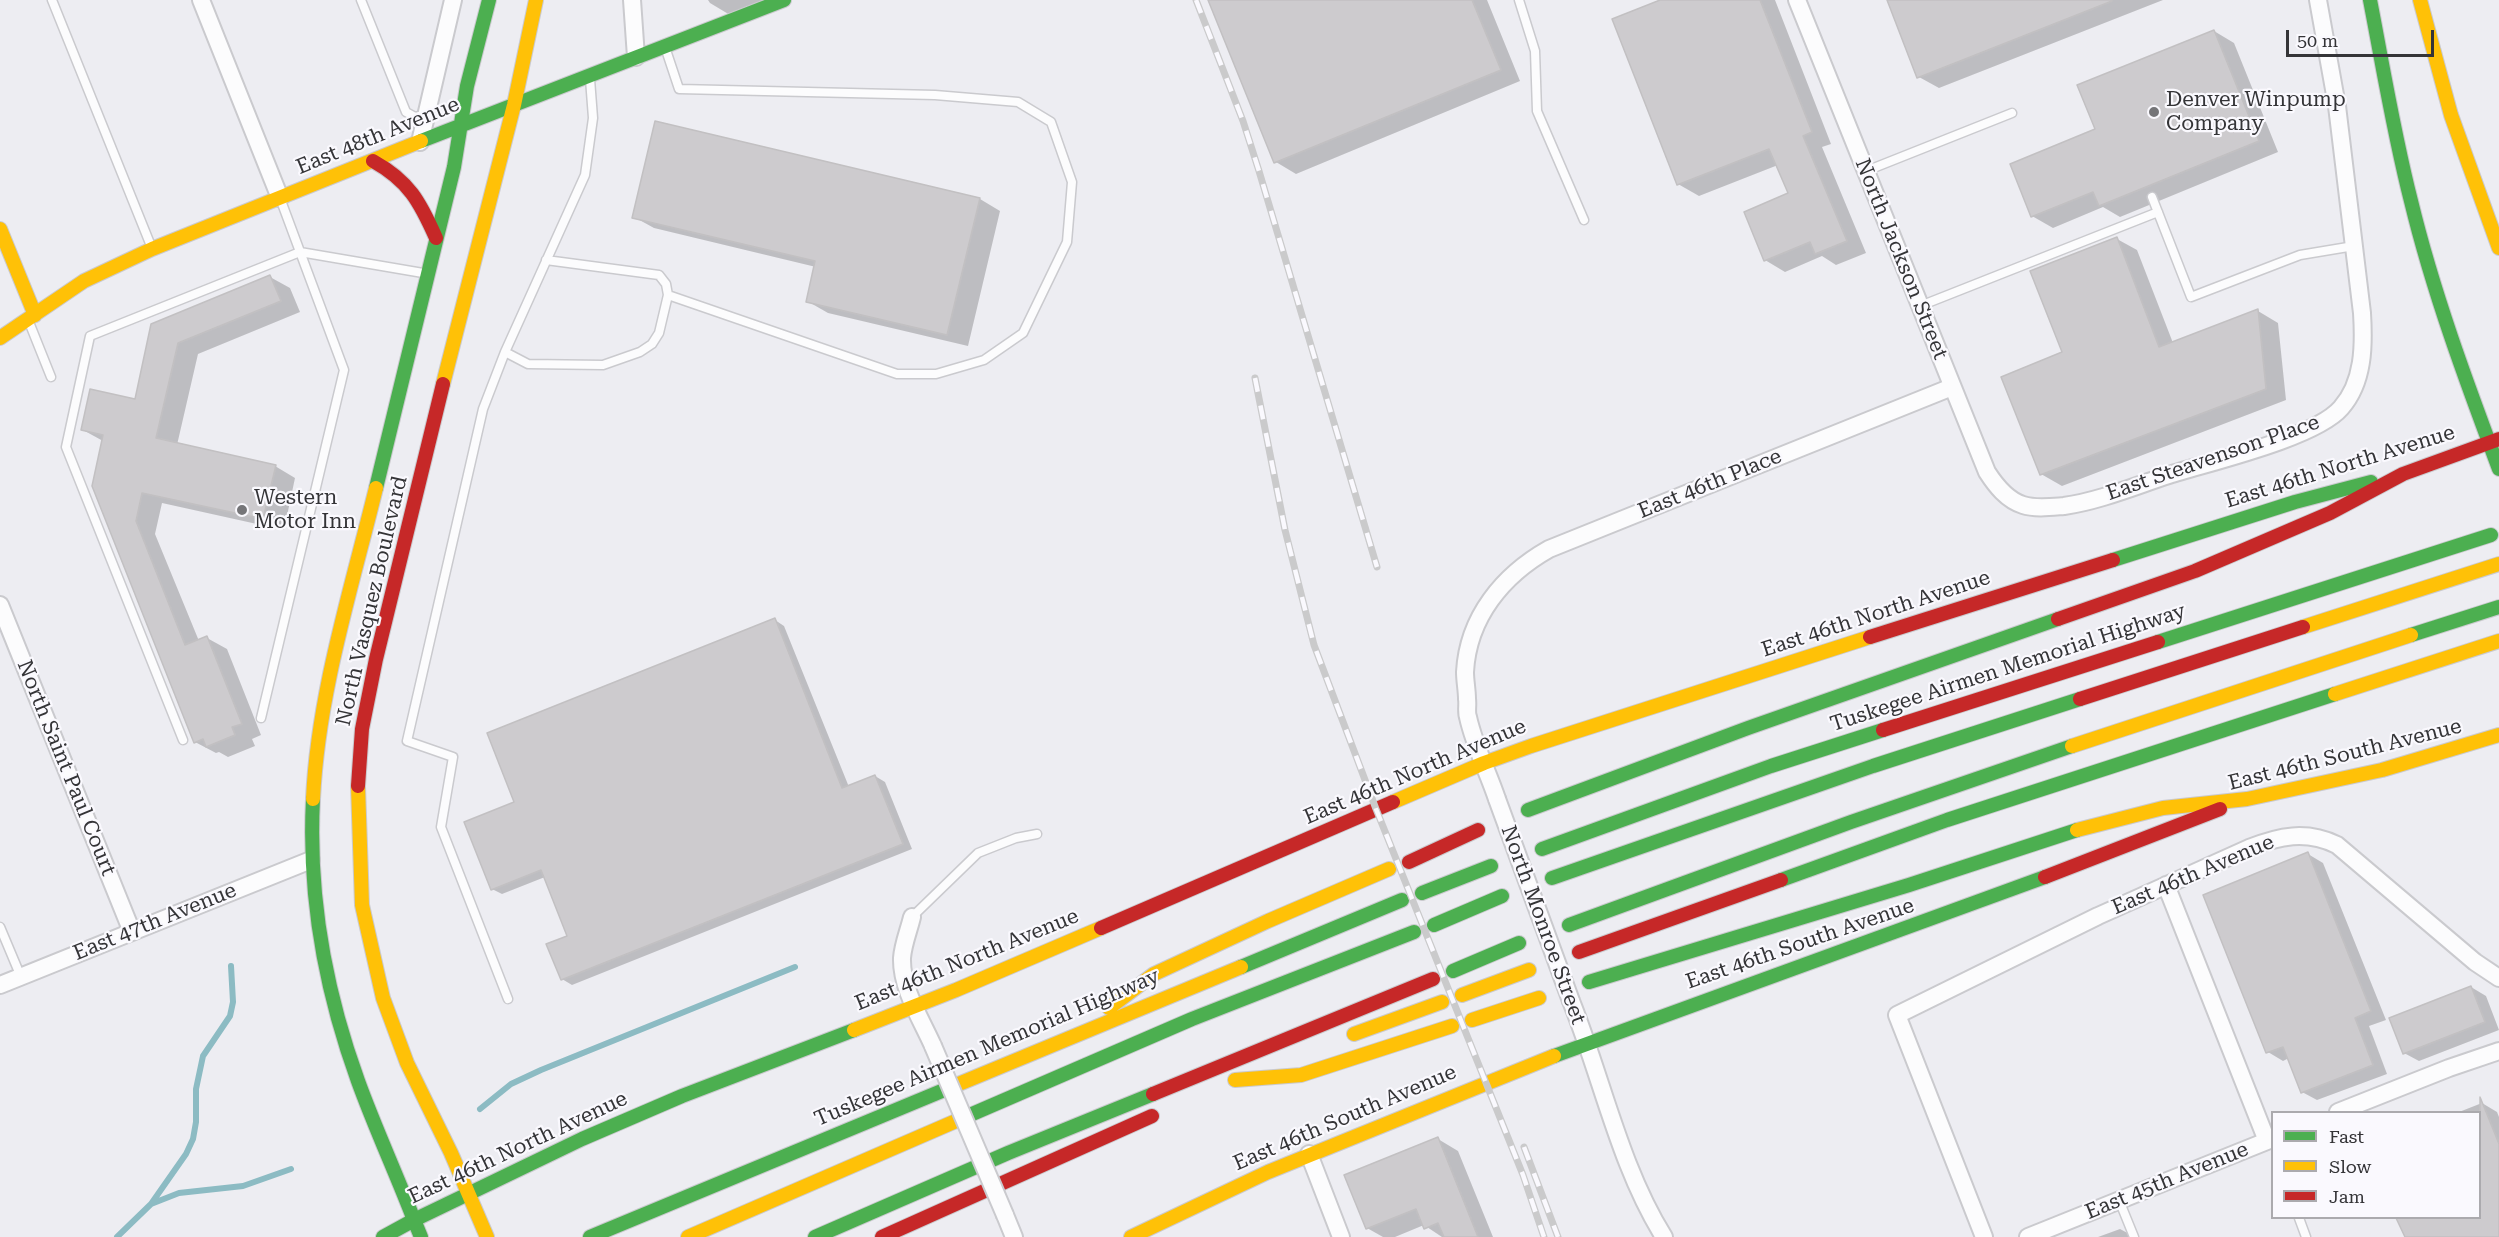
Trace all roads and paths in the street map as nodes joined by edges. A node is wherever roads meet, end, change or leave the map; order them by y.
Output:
1 (52, 0) edge
2 (201, 0) edge
3 (361, 0) edge
4 (453, 0) edge
5 (489, 0) edge
6 (536, 0) edge
7 (632, 0) edge
8 (784, 0) edge
9 (1518, 0) edge
10 (1797, 0) edge
11 (2318, 0) edge
12 (2370, 0) edge
13 (2420, 0) edge
14 (664, 46) junction
15 (636, 57) junction
16 (590, 75) junction
17 (514, 105) junction
18 (2012, 113) dead end
19 (426, 114) junction
20 (460, 126) junction
21 (420, 142) junction
22 (373, 161) junction
23 (1866, 171) junction
24 (2152, 197) dead end
25 (280, 198) junction
26 (2158, 212) junction
27 (1584, 220) dead end
28 (0, 229) edge
29 (436, 237) junction
30 (2354, 246) junction
31 (2499, 248) edge
32 (152, 249) junction
33 (300, 252) junction
34 (546, 261) junction
35 (428, 274) junction
36 (668, 295) junction
37 (1920, 306) junction
38 (32, 317) junction
39 (0, 338) edge
40 (505, 352) junction
41 (51, 377) dead end
42 (1952, 387) junction
43 (2494, 441) edge
44 (2499, 469) edge
45 (2403, 474) junction
46 (2023, 505) joint
47 (2491, 535) dead end
48 (2499, 564) edge
49 (0, 605) edge
50 (2499, 607) edge
51 (1485, 608) joint
52 (2499, 641) edge
53 (261, 718) dead end
54 (2499, 735) edge
55 (183, 740) dead end
56 (2470, 745) junction
57 (2499, 746) edge
58 (1484, 763) junction
59 (2247, 799) junction
60 (1528, 810) dead end
61 (1478, 830) dead end
62 (1037, 834) dead end
63 (1542, 849) dead end
64 (310, 860) junction
65 (1409, 862) dead end
66 (1491, 866) dead end
67 (1389, 869) dead end
68 (1552, 878) dead end
69 (2166, 885) junction
70 (1422, 893) dead end
71 (1502, 896) dead end
72 (1402, 900) dead end
73 (912, 916) joint
74 (1434, 925) dead end
75 (1569, 925) dead end
76 (0, 927) edge
77 (132, 932) junction
78 (1414, 932) dead end
79 (1519, 943) dead end
80 (1579, 952) dead end
81 (1529, 970) dead end
82 (1453, 971) dead end
83 (21, 977) junction
84 (2499, 978) edge
85 (1433, 979) dead end
86 (1589, 982) dead end
87 (0, 985) edge
88 (1462, 995) dead end
89 (1539, 998) dead end
90 (508, 999) dead end
91 (1442, 1002) dead end
92 (915, 1006) junction
93 (1472, 1020) dead end
94 (1452, 1026) dead end
95 (1070, 1036) junction
96 (1345, 1038) dead end
97 (1586, 1043) junction
98 (2498, 1055) edge
99 (1279, 1063) dead end
100 (1170, 1108) dead end
101 (2343, 1111) edge
102 (2270, 1142) edge
103 (1309, 1154) junction
104 (467, 1193) junction
105 (2120, 1200) junction
106 (2298, 1219) edge
107 (414, 1220) junction
108 (383, 1237) edge
109 (421, 1237) edge
110 (487, 1237) edge
111 (590, 1237) edge
112 (688, 1237) edge
113 (815, 1237) edge
114 (882, 1237) edge
115 (1014, 1237) edge
116 (1131, 1237) edge
117 (1341, 1237) edge
118 (1664, 1237) edge
119 (1984, 1237) edge
120 (2028, 1237) edge
121 (2134, 1237) edge
122 (2306, 1237) edge

1 - 32 lane
2 - 25 street
3 - 19 lane
4 - 19 street
5 - 20 main road, North Vasquez Boulevard
6 - 17 main road, North Vasquez Boulevard
7 - 15 street
8 - 14 main road, East 48th Avenue
9 - 27 lane
10 - 23 street, North Jackson Street
11 - 30 street, East Steavenson Place
12 - 43 main road
13 - 31 main road
14 - 15 main road, East 48th Avenue
14 - 36 lane
15 - 16 main road, East 48th Avenue
16 - 17 main road, East 48th Avenue
16 - 34 lane
17 - 20 main road, East 48th Avenue
17 - 104 main road, North Vasquez Boulevard
18 - 23 lane
19 - 21 street
20 - 21 main road, East 48th Avenue
20 - 29 main road, North Vasquez Boulevard
21 - 22 main road, East 48th Avenue
22 - 25 main road, East 48th Avenue
22 - 29 main road
23 - 37 street, North Jackson Street
24 - 26 lane
25 - 32 main road, East 48th Avenue
25 - 33 lane
26 - 30 lane
26 - 37 lane
28 - 38 main road
29 - 35 main road, North Vasquez Boulevard
30 - 46 street, East Steavenson Place
32 - 38 main road, East 48th Avenue
33 - 35 lane
33 - 53 lane
33 - 55 lane
34 - 36 lane
34 - 40 lane
35 - 64 main road, North Vasquez Boulevard
36 - 40 lane
37 - 42 street, North Jackson Street
38 - 39 main road, East 48th Avenue
38 - 41 lane
40 - 90 lane
42 - 46 street, North Jackson Street
42 - 51 street, East 46th Place
43 - 44 main road
43 - 45 main road, East 46th North Avenue
45 - 58 main road, East 46th North Avenue
45 - 60 main road
47 - 63 main road, Tuskegee Airmen Memorial Highway
48 - 68 main road
49 - 77 street, North Saint Paul Court
50 - 75 main road
51 - 58 street, North Monroe Street
52 - 80 main road
54 - 56 main road, East 46th South Avenue
56 - 57 main road
56 - 59 main road, East 46th South Avenue
58 - 92 main road, East 46th North Avenue
58 - 97 street, North Monroe Street, bridge
59 - 86 main road
59 - 97 main road, East 46th South Avenue
61 - 65 main road
62 - 73 lane
64 - 77 street, East 47th Avenue
64 - 107 main road, North Vasquez Boulevard
66 - 70 main road
67 - 95 main road
69 - 84 street, East 46th Avenue
69 - 102 street
69 - 119 street, East 46th Avenue
71 - 74 main road
72 - 95 main road, Tuskegee Airmen Memorial Highway
73 - 92 street
76 - 83 lane
77 - 83 street, East 47th Avenue
78 - 112 main road
79 - 82 main road
81 - 88 main road
83 - 87 street, East 47th Avenue
85 - 113 main road
89 - 93 main road
91 - 96 main road
92 - 104 main road, East 46th North Avenue
92 - 115 street, bridge
94 - 99 main road
95 - 111 main road, Tuskegee Airmen Memorial Highway
97 - 103 main road, East 46th South Avenue
97 - 118 street, North Monroe Street
98 - 101 street
100 - 114 main road
102 - 105 street, East 45th Avenue
103 - 116 main road, East 46th South Avenue
103 - 117 street
104 - 107 main road, East 46th North Avenue
104 - 110 main road, North Vasquez Boulevard
105 - 120 street, East 45th Avenue
105 - 121 lane
106 - 122 lane
107 - 108 main road, East 46th North Avenue
107 - 109 main road, North Vasquez Boulevard

